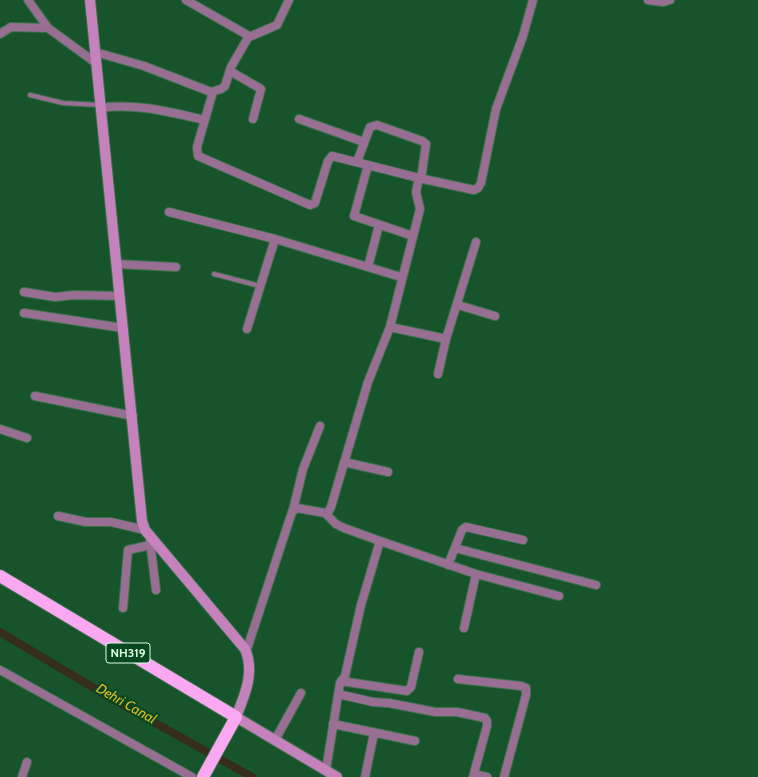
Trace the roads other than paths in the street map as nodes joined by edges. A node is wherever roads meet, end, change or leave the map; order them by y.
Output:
1 (28, 0) edge
2 (90, 0) edge
3 (186, 0) edge
4 (289, 0) edge
5 (533, 0) edge
6 (648, 0) edge
7 (670, 0) edge
8 (48, 28) junction
9 (0, 34) edge
10 (249, 37) junction
11 (95, 52) junction
12 (96, 63) junction
13 (230, 70) junction
14 (211, 92) junction
15 (30, 95) dead end
16 (100, 106) junction
17 (253, 119) dead end
18 (299, 119) dead end
19 (205, 120) junction
20 (364, 142) junction
21 (357, 162) junction
22 (368, 165) junction
23 (420, 179) junction
24 (169, 212) dead end
25 (379, 225) junction
26 (413, 236) junction
27 (275, 239) junction
28 (476, 242) dead end
29 (116, 264) junction
30 (176, 267) dead end
31 (368, 267) junction
32 (214, 274) dead end
33 (401, 277) junction
34 (260, 286) junction
35 (24, 292) dead end
36 (120, 296) junction
37 (458, 305) junction
38 (24, 313) dead end
39 (495, 316) dead end
40 (390, 327) junction
41 (123, 328) junction
42 (247, 328) dead end
43 (446, 339) junction
44 (438, 374) dead end
45 (35, 396) dead end
46 (133, 416) junction
47 (320, 426) dead end
48 (0, 429) edge
49 (27, 438) dead end
50 (344, 462) junction
51 (388, 472) dead end
52 (293, 510) junction
53 (325, 513) junction
54 (58, 516) dead end
55 (148, 537) junction
56 (523, 540) dead end
57 (380, 541) junction
58 (455, 548) junction
59 (448, 565) junction
60 (476, 574) junction
61 (0, 576) edge
62 (596, 585) dead end
63 (156, 590) dead end
64 (559, 596) dead end
65 (123, 608) dead end
66 (464, 628) dead end
67 (246, 652) junction
68 (419, 652) dead end
69 (0, 670) edge
70 (458, 679) dead end
71 (341, 681) junction
72 (301, 693) dead end
73 (338, 694) junction
74 (236, 717) junction
75 (333, 724) junction
76 (374, 732) junction
77 (275, 740) junction
78 (415, 741) dead end
79 (27, 762) dead end
80 (326, 770) junction
81 (204, 774) edge
82 (473, 776) edge
83 (22, 777) edge
84 (192, 777) edge
85 (337, 777) edge
86 (365, 777) edge
87 (487, 777) edge
88 (504, 777) edge

1 - 8 street
2 - 11 street
3 - 10 street
4 - 10 street
5 - 23 street
6 - 7 street
8 - 9 street
8 - 12 street
10 - 13 street
11 - 12 street
11 - 14 street
12 - 16 street
13 - 14 street
13 - 17 street
14 - 19 street
15 - 16 lane
16 - 19 street
16 - 29 street
18 - 20 street
19 - 21 street
20 - 21 street
20 - 23 street
21 - 22 street
22 - 23 street
22 - 25 street
23 - 26 street
24 - 27 street
25 - 26 street
25 - 31 street
26 - 33 street
27 - 31 street
27 - 34 street
28 - 37 street
29 - 30 street
29 - 36 street
31 - 33 street
32 - 34 lane
33 - 40 street
34 - 42 street
35 - 36 street
36 - 41 street
37 - 39 street
37 - 43 street
38 - 41 street
40 - 43 street
40 - 50 street
41 - 46 street
43 - 44 street
45 - 46 street
46 - 55 street
47 - 52 street
48 - 49 street
50 - 51 street
50 - 53 street
52 - 53 street
52 - 67 street
53 - 57 street
54 - 55 street
55 - 63 street
55 - 65 street
55 - 67 street
56 - 58 street
57 - 59 street
57 - 71 street
58 - 59 street
58 - 62 street
59 - 60 street
60 - 64 street
60 - 66 street
61 - 74 highway, NH319
67 - 74 street
68 - 71 street
69 - 84 street
70 - 88 street
71 - 73 street
72 - 77 street
73 - 75 street
73 - 82 street
74 - 77 street
74 - 81 highway
75 - 76 street
75 - 80 street
76 - 78 street
76 - 86 street
77 - 80 street
79 - 83 street
80 - 85 street
82 - 87 street

